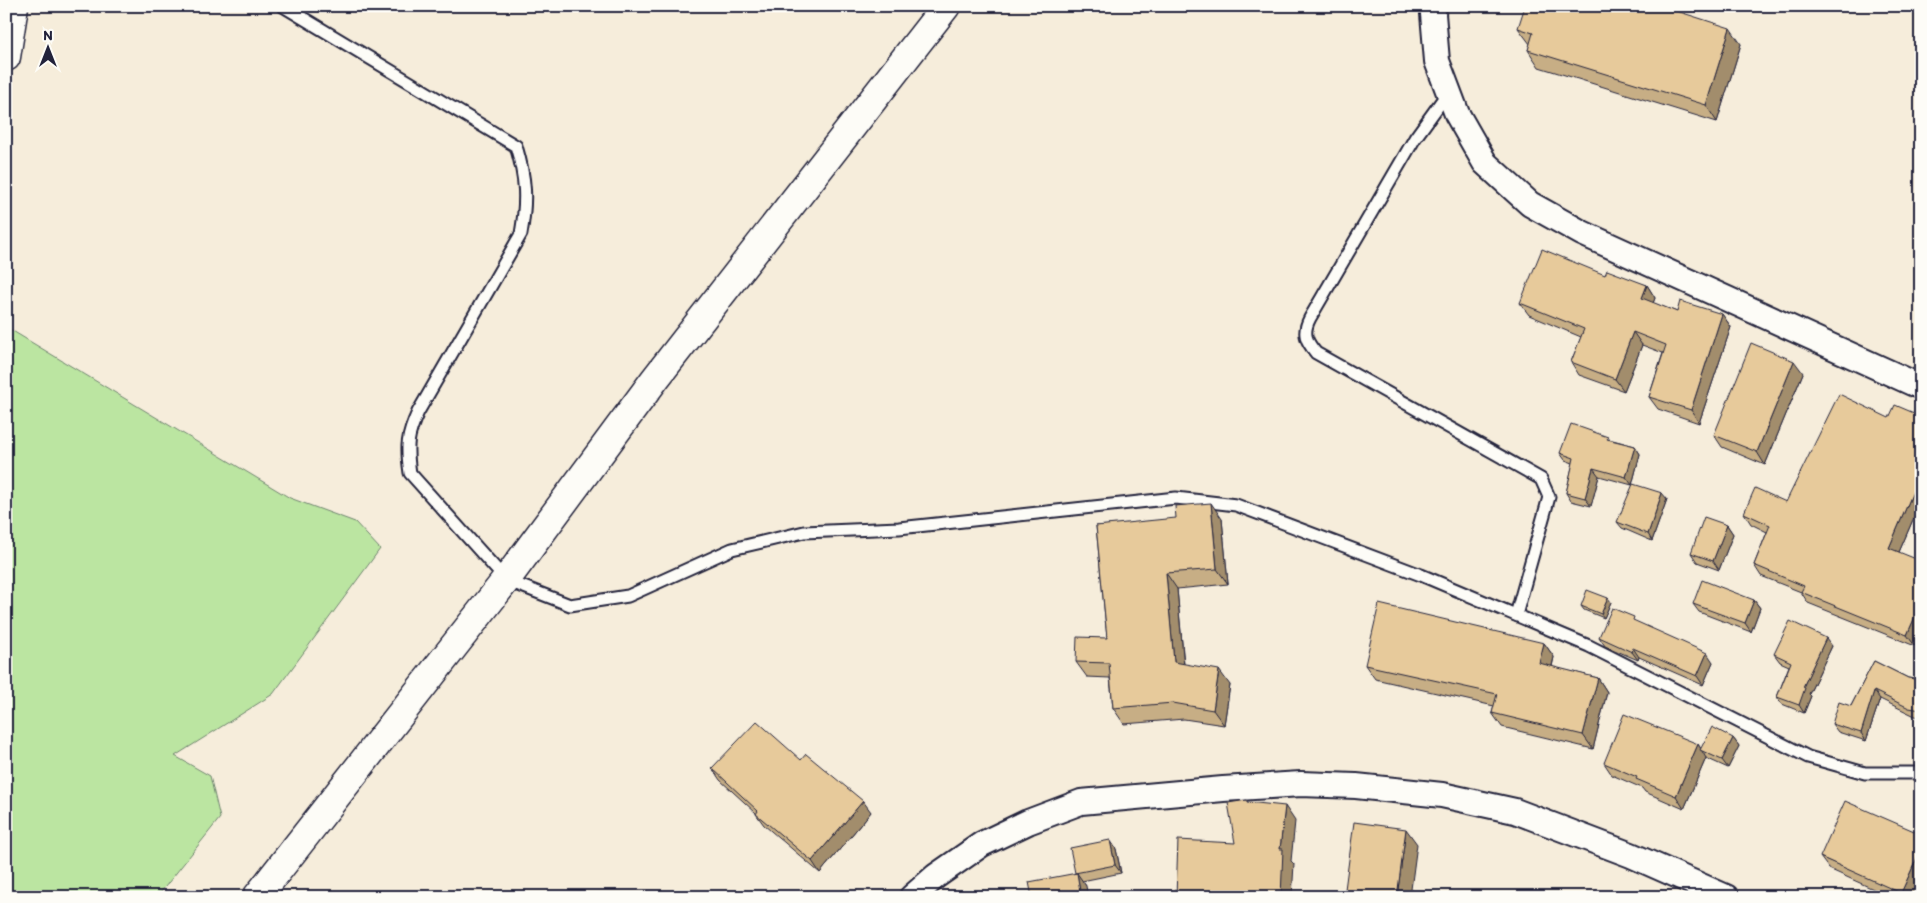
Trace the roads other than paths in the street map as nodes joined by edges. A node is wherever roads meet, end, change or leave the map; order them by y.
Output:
1 (14, 6) edge
2 (283, 6) edge
3 (946, 6) edge
4 (1434, 6) edge
5 (6, 57) edge
6 (1449, 92) junction
7 (1921, 387) edge
8 (506, 580) junction
9 (1516, 615) junction
10 (1921, 774) edge
11 (257, 897) edge
12 (912, 897) edge
13 (1726, 897) edge

1 - 5 main road
2 - 8 lane
3 - 8 main road
4 - 6 street
6 - 7 street
6 - 9 lane
8 - 9 lane
8 - 11 main road
9 - 10 lane
12 - 13 street

